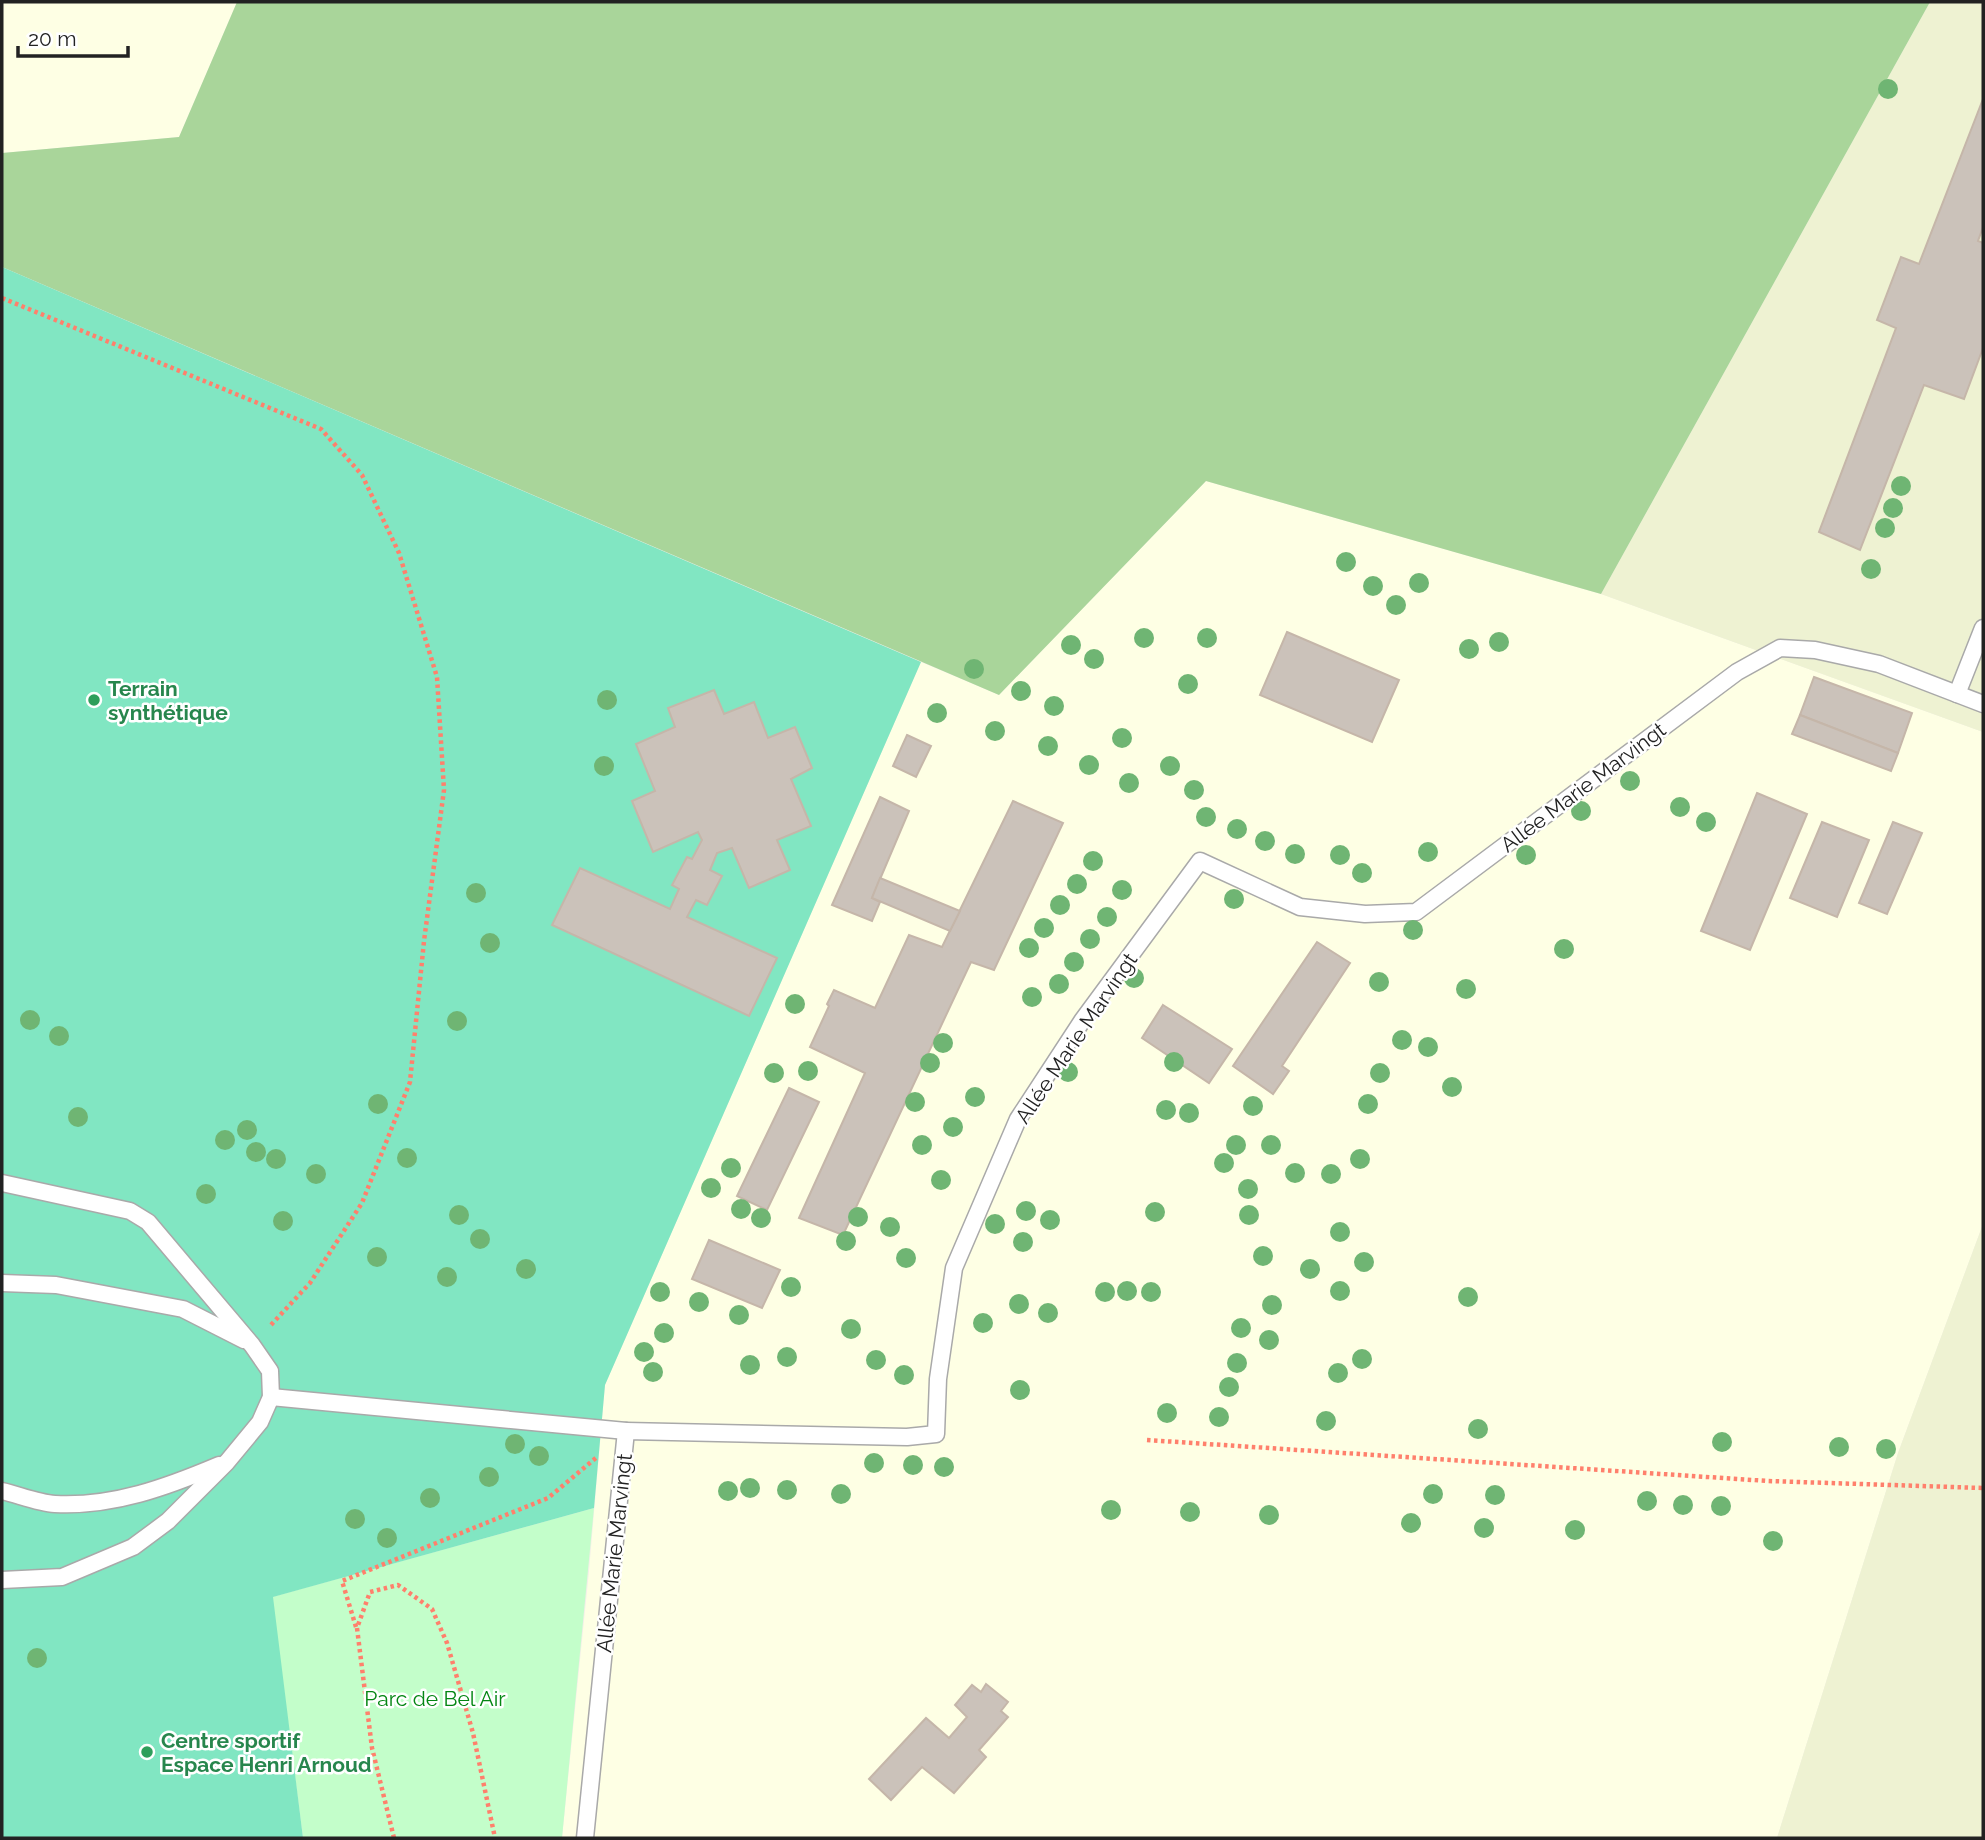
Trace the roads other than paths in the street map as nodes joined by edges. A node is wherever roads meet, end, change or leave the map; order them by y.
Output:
1 (1983, 628) edge
2 (1957, 694) junction
3 (1983, 704) edge
4 (2, 1183) edge
5 (2, 1283) edge
6 (252, 1345) junction
7 (271, 1397) junction
8 (626, 1431) junction
9 (227, 1462) junction
10 (2, 1491) edge
11 (2, 1580) edge
12 (585, 1838) edge

1 - 2 lane
2 - 3 lane, Allée Marie Marvingt
2 - 8 lane, Allée Marie Marvingt
4 - 6 lane
5 - 6 lane
6 - 7 lane
7 - 8 lane
7 - 9 lane
8 - 12 lane, Allée Marie Marvingt
9 - 10 lane
9 - 11 lane

